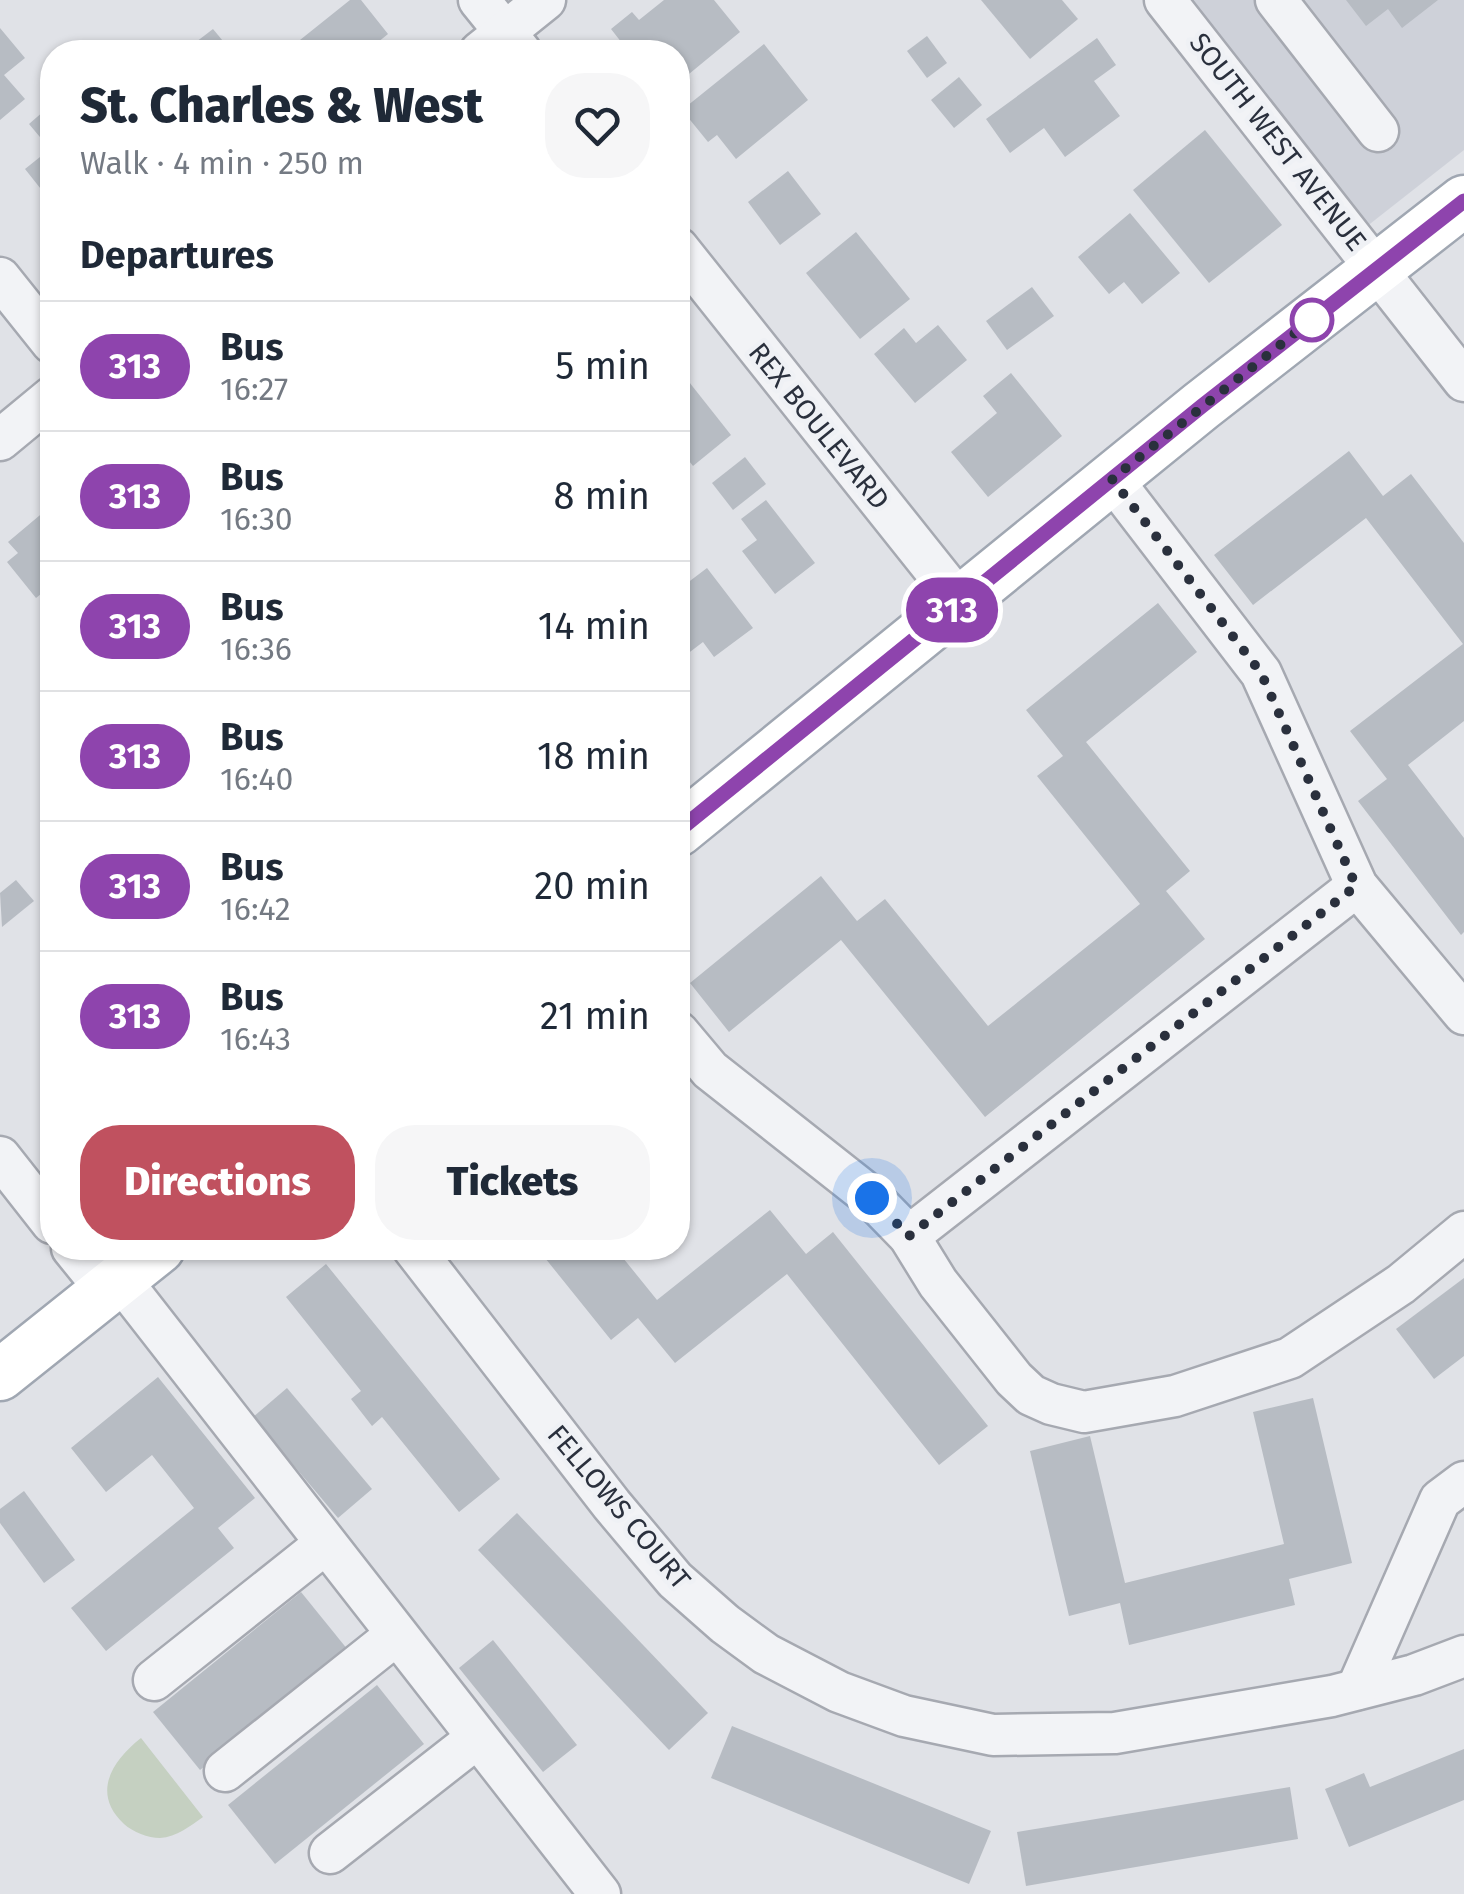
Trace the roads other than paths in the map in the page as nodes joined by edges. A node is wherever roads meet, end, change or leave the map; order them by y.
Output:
1 (478, 0) edge
2 (545, 0) edge
3 (1165, 0) edge
4 (1276, 0) edge
5 (499, 40) edge
6 (508, 40) edge
7 (1378, 132) dead end
8 (1464, 201) edge
9 (690, 263) edge
10 (1378, 268) junction
11 (0, 278) edge
12 (40, 328) edge
13 (1464, 380) edge
14 (40, 407) edge
15 (0, 440) edge
16 (1112, 479) junction
17 (961, 603) junction
18 (690, 821) edge
19 (1356, 886) junction
20 (1464, 1014) edge
21 (690, 1046) edge
22 (0, 1157) edge
23 (40, 1207) edge
24 (1464, 1232) edge
25 (909, 1236) junction
26 (86, 1260) edge
27 (144, 1260) edge
28 (422, 1260) edge
29 (113, 1284) junction
30 (0, 1375) edge
31 (1464, 1482) edge
32 (325, 1544) junction
33 (396, 1635) junction
34 (1464, 1656) edge
35 (154, 1680) dead end
36 (1357, 1689) junction
37 (477, 1738) junction
38 (224, 1771) dead end
39 (330, 1853) dead end
40 (600, 1894) edge

1 - 5 street
2 - 6 street
3 - 10 street, SOUTH WEST AVENUE
4 - 7 street
8 - 10 main road
9 - 17 street, REX BOULEVARD
10 - 13 street, SOUTH WEST AVENUE
10 - 16 main road
11 - 12 street
14 - 15 street
16 - 17 main road
16 - 19 street
17 - 18 main road
19 - 20 street
19 - 25 street
21 - 25 street
22 - 23 street
24 - 25 street
26 - 29 street
27 - 29 main road
28 - 36 street, FELLOWS COURT
29 - 30 main road
29 - 32 street
31 - 36 street
32 - 33 street
32 - 35 street
33 - 37 street
33 - 38 street
34 - 36 street, FELLOWS COURT
37 - 39 street
37 - 40 street

